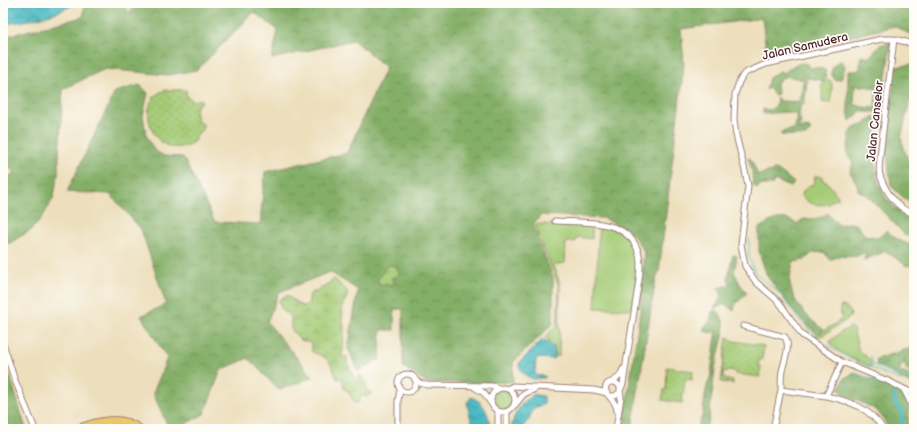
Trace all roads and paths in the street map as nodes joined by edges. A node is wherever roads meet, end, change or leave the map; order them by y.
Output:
1 (894, 39) junction
2 (914, 44) edge
3 (914, 214) edge
4 (555, 221) dead end
5 (743, 326) dead end
6 (3, 343) edge
7 (842, 362) junction
8 (625, 365) junction
9 (415, 380) junction
10 (610, 383) junction
11 (428, 385) junction
12 (474, 386) junction
13 (499, 388) junction
14 (542, 388) junction
15 (400, 389) junction
16 (414, 389) junction
17 (507, 389) junction
18 (594, 390) junction
19 (620, 390) junction
20 (780, 390) junction
21 (904, 390) junction
22 (407, 392) junction
23 (914, 394) edge
24 (608, 395) junction
25 (826, 396) junction
26 (398, 401) junction
27 (490, 402) junction
28 (514, 406) junction
29 (498, 412) junction
30 (507, 412) junction
31 (618, 416) junction
32 (914, 419) edge
33 (36, 429) edge
34 (77, 429) edge
35 (95, 429) edge
36 (122, 429) edge
37 (140, 429) edge
38 (398, 429) edge
39 (498, 429) edge
40 (507, 429) edge
41 (616, 429) edge
42 (773, 429) edge
43 (883, 429) edge
44 (914, 429) edge

1 - 2 street, Jalan Samudera
1 - 3 street, Jalan Canselor
1 - 7 street, Jalan Samudera
4 - 8 street
5 - 20 street
6 - 33 street
7 - 21 street, Jalan Samudera
7 - 25 street
8 - 10 street
8 - 19 street
9 - 11 street
9 - 15 street
9 - 16 street
10 - 18 street
10 - 19 street
10 - 24 street
11 - 12 street
11 - 16 street
12 - 13 street
12 - 27 street
13 - 17 street
13 - 27 street
14 - 17 street
14 - 18 street
14 - 28 street
15 - 22 street
15 - 26 street
16 - 22 street
17 - 28 street
18 - 24 street
19 - 24 street
19 - 31 street
20 - 25 street
20 - 42 street
21 - 23 street, Jalan Samudera
21 - 32 street
22 - 26 street
24 - 31 street
25 - 43 street
26 - 38 street
27 - 29 street
28 - 30 street
29 - 30 street
29 - 39 street
30 - 40 street
31 - 41 street
32 - 44 street
34 - 37 highway
35 - 36 highway

